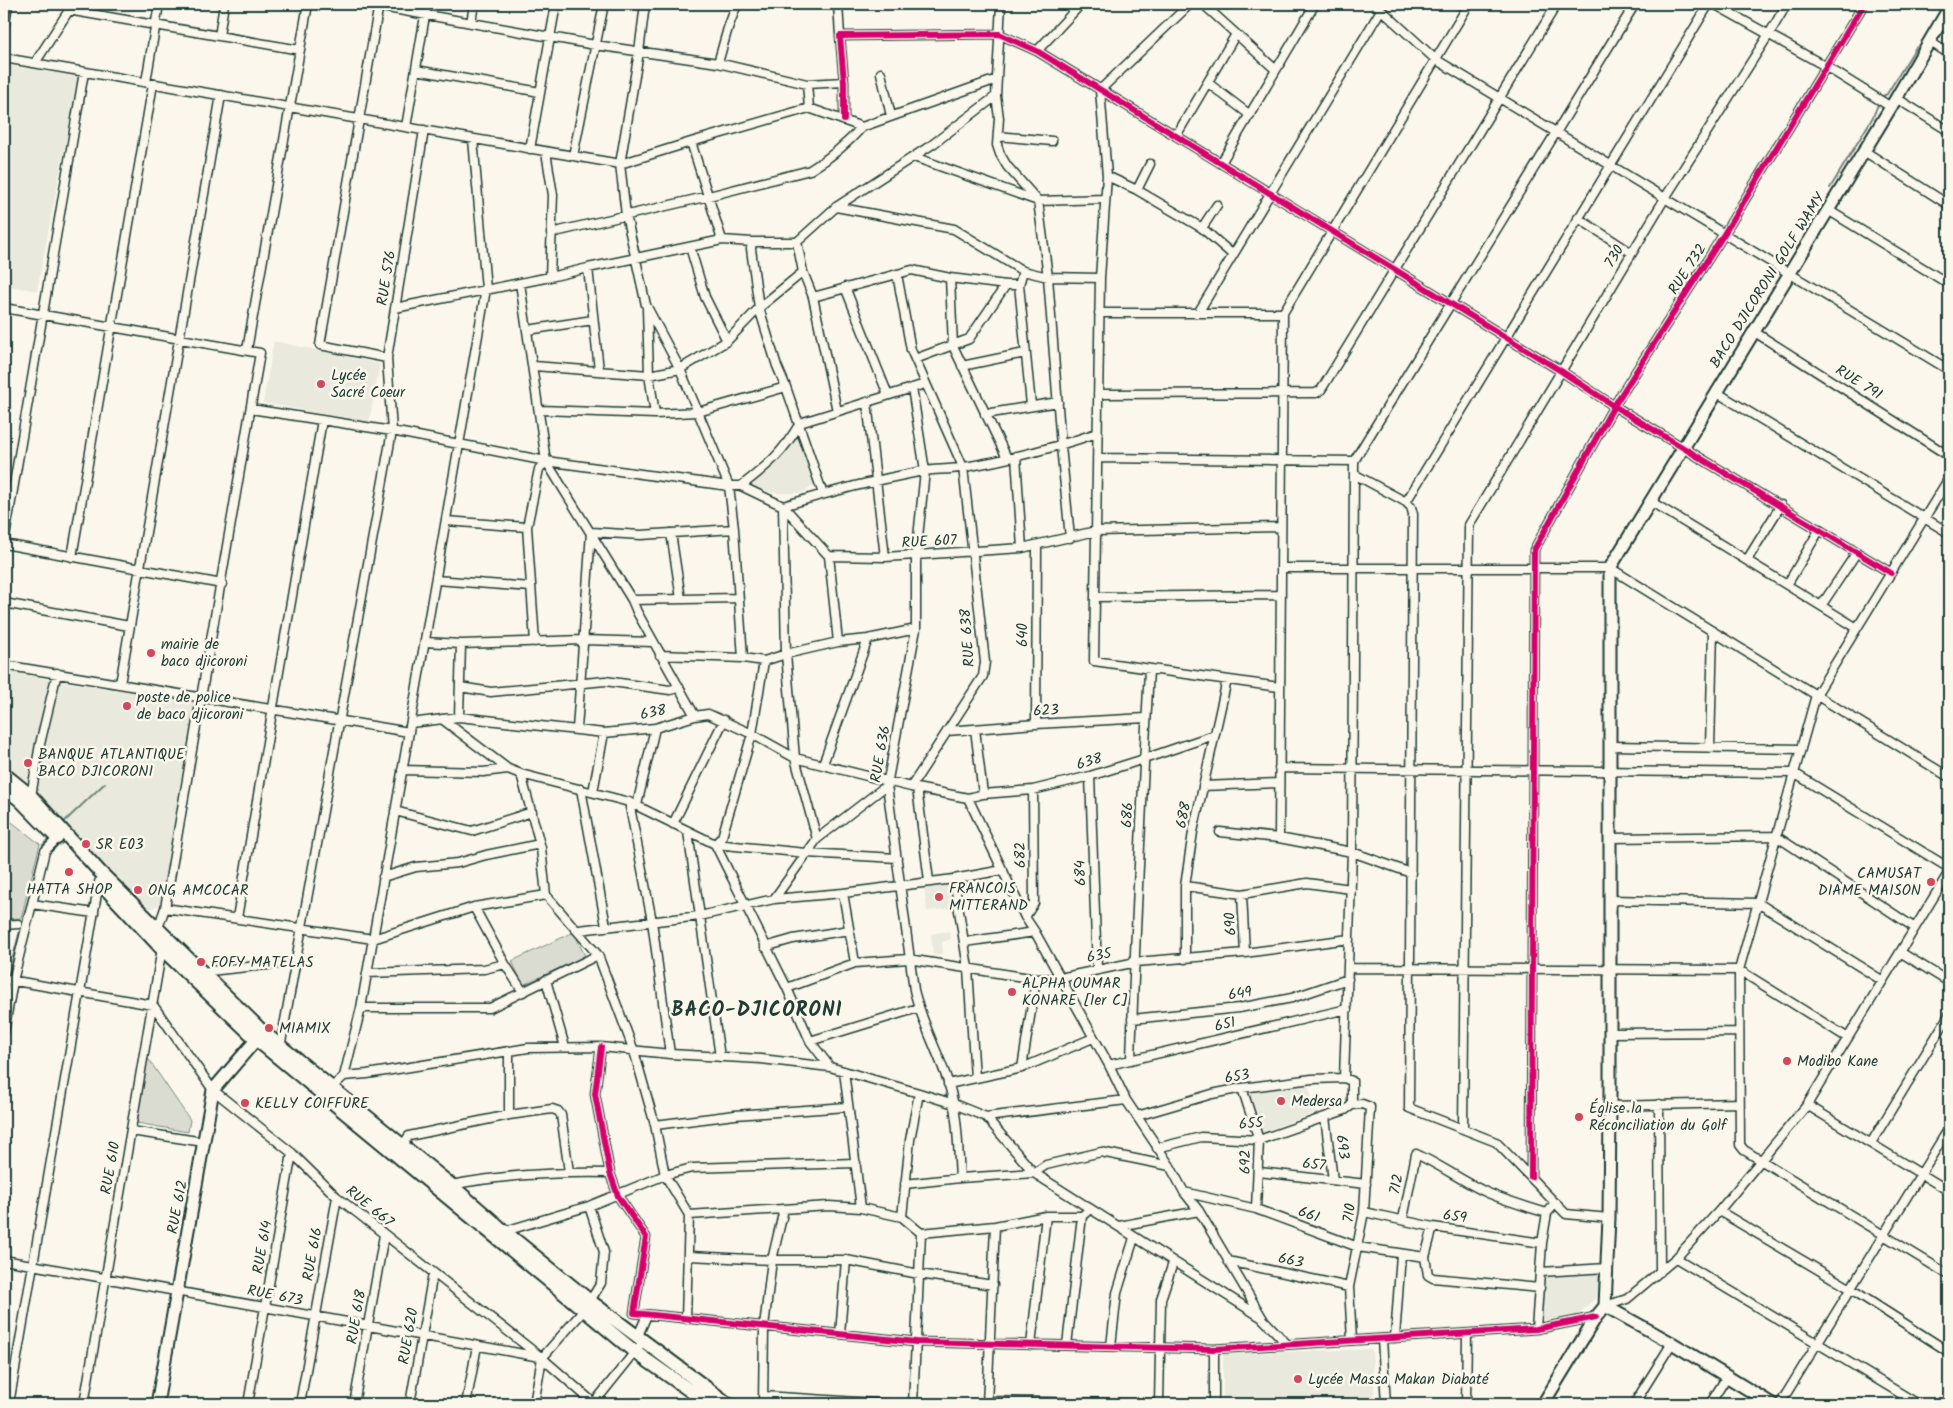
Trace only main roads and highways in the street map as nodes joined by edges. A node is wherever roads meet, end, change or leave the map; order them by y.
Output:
1 (4, 774) edge
2 (4, 787) edge
3 (160, 938) junction
4 (399, 1149) junction
5 (498, 1233) junction
6 (639, 1344) junction
7 (709, 1404) edge
8 (728, 1404) edge

1 - 3 main road
2 - 3 main road
3 - 4 main road
4 - 5 main road
4 - 5 main road
5 - 6 main road
6 - 7 main road
6 - 8 main road

